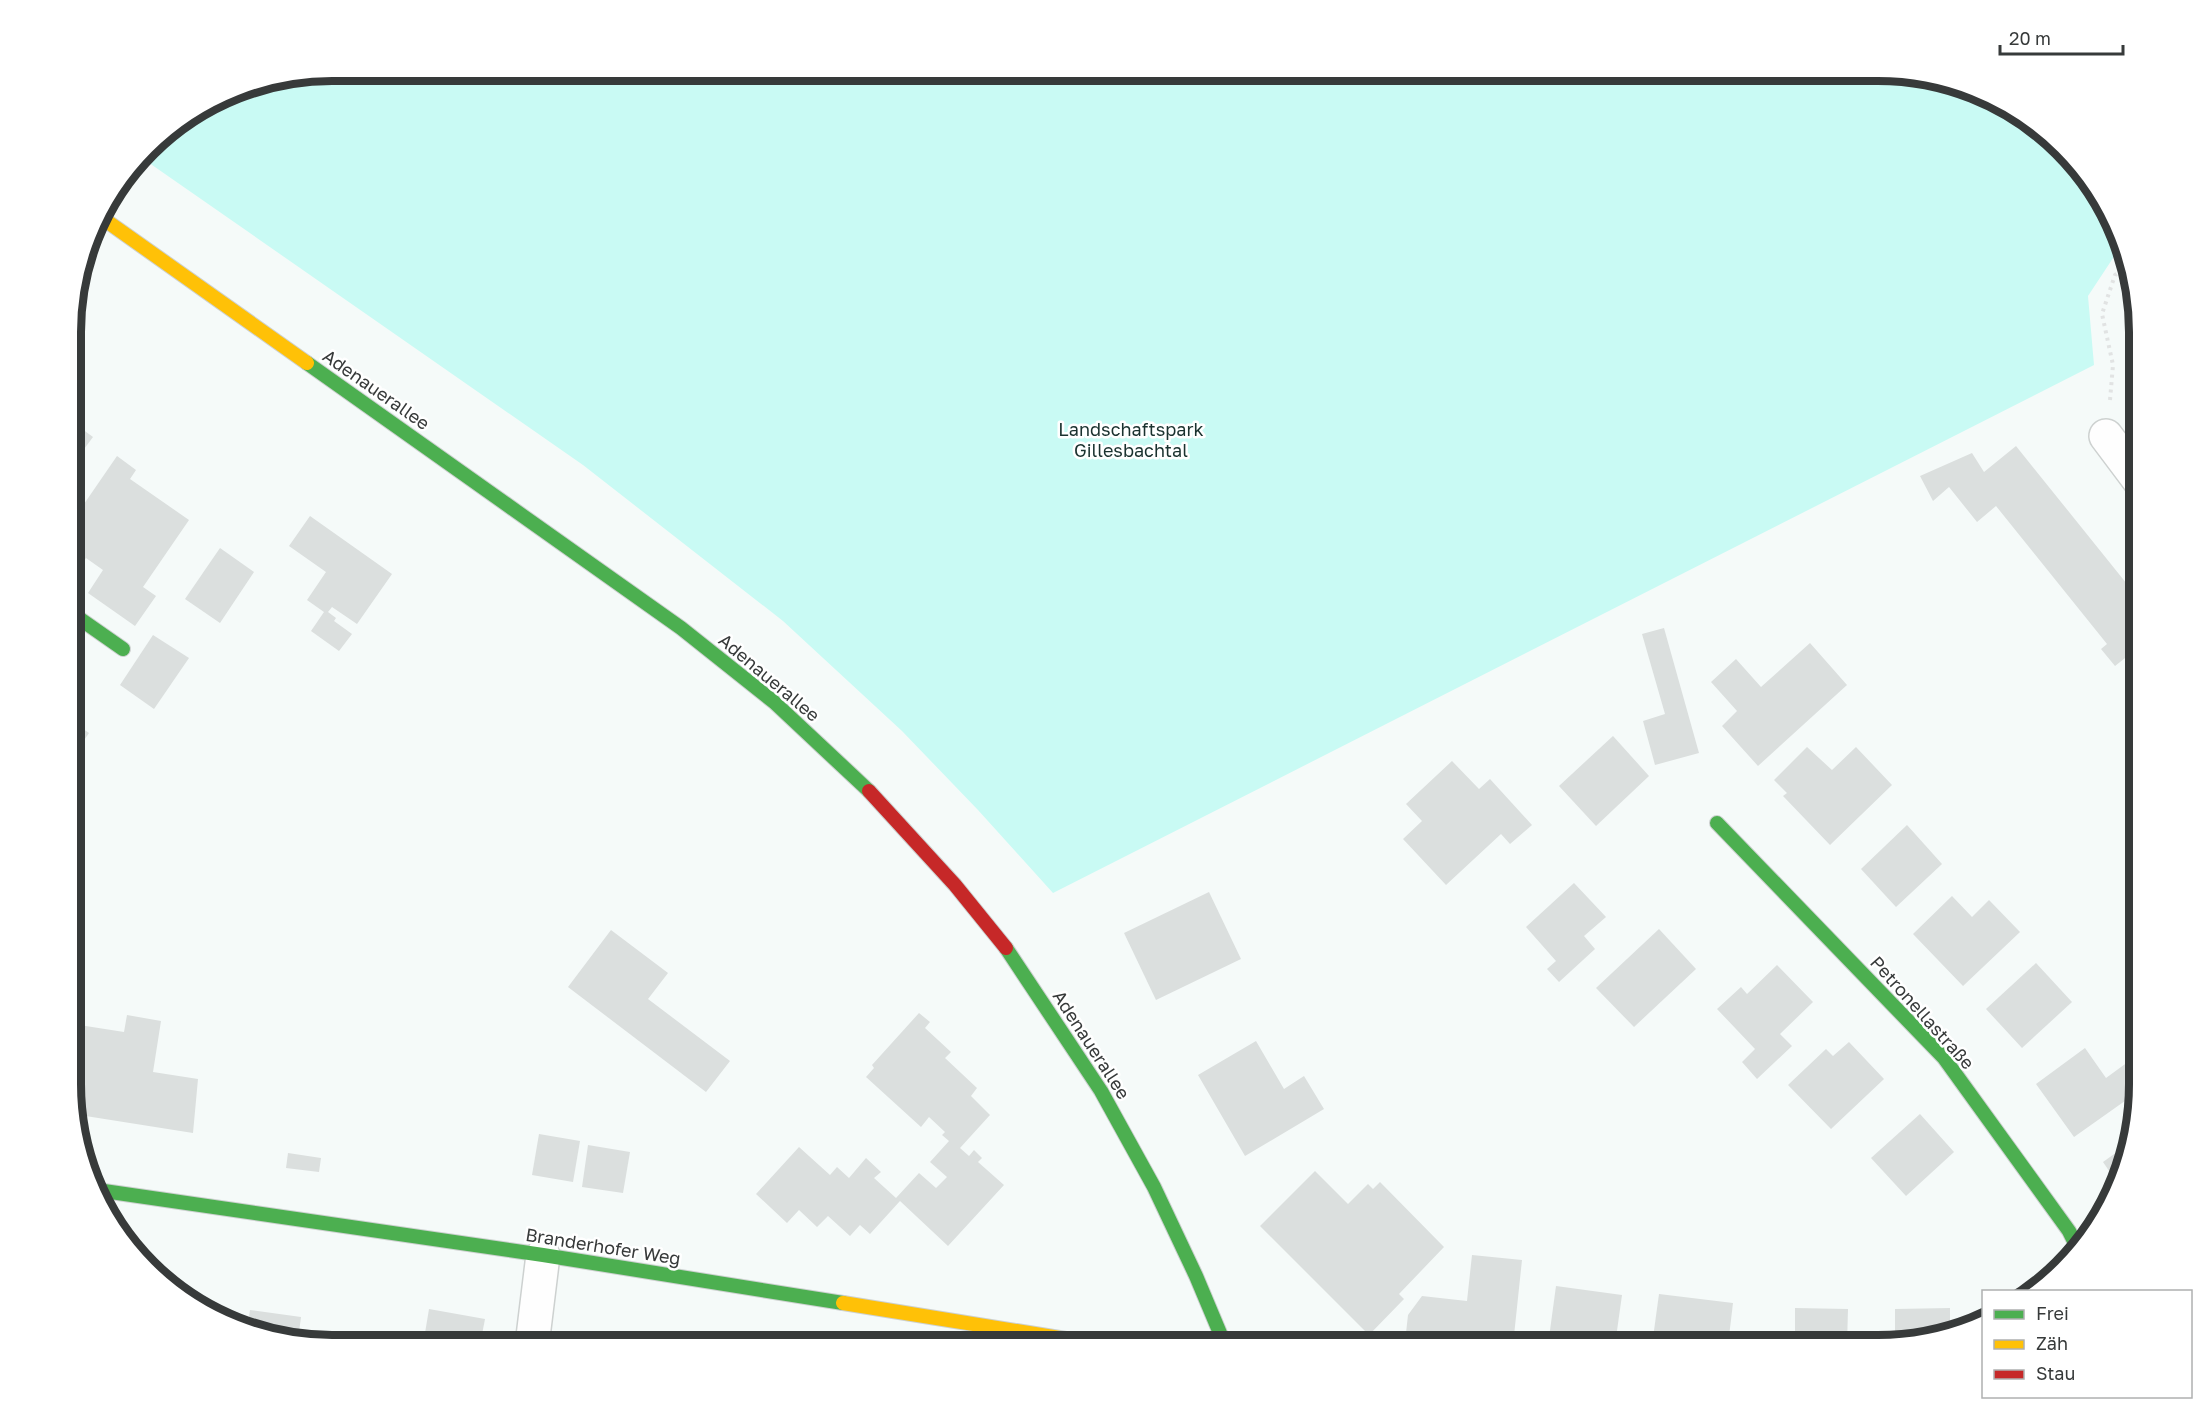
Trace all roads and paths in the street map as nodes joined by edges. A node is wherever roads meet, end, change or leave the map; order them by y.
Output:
1 (107, 221) edge
2 (2121, 271) edge
3 (2106, 436) joint
4 (2129, 467) edge
5 (81, 620) edge
6 (123, 649) dead end
7 (1718, 823) dead end
8 (105, 1191) edge
9 (2074, 1241) edge
10 (543, 1255) junction
11 (533, 1335) edge
12 (1041, 1335) edge
13 (1221, 1335) edge

1 - 13 street, Adenauerallee
2 - 3 path
3 - 4 street
5 - 6 street
7 - 9 street, Petronellastraße
8 - 10 street, Branderhofer Weg
10 - 11 street
10 - 12 street, Branderhofer Weg

